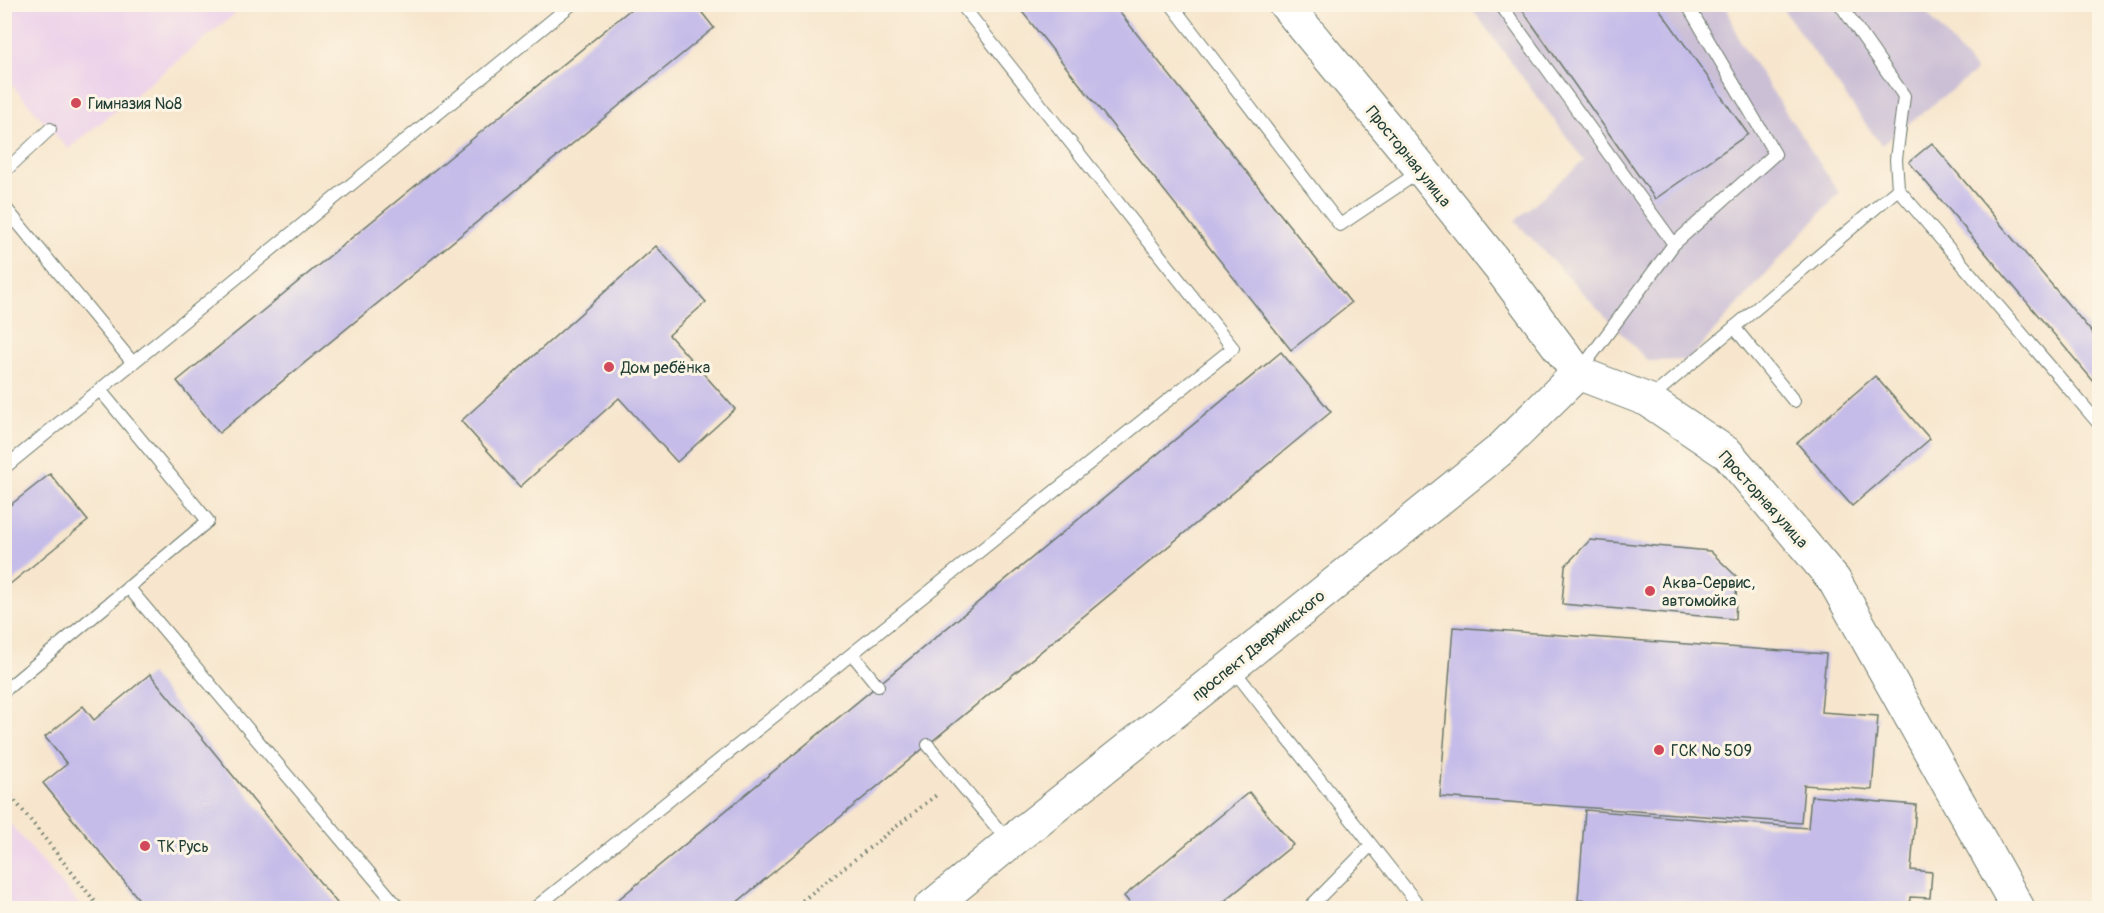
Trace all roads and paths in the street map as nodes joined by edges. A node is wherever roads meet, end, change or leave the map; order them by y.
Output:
1 (572, 4) edge
2 (961, 4) edge
3 (1171, 4) edge
4 (1285, 4) edge
5 (1500, 4) edge
6 (1687, 4) edge
7 (1840, 4) edge
8 (50, 129) dead end
9 (1422, 170) junction
10 (4, 172) edge
11 (1898, 189) junction
12 (4, 206) edge
13 (1674, 244) junction
14 (1734, 327) junction
15 (133, 363) junction
16 (1578, 373) junction
17 (100, 390) junction
18 (1648, 400) junction
19 (1794, 400) dead end
20 (2100, 425) edge
21 (4, 468) edge
22 (128, 587) junction
23 (852, 654) junction
24 (1231, 667) junction
25 (878, 686) dead end
26 (4, 691) edge
27 (928, 746) dead end
28 (956, 779) junction
29 (4, 787) edge
30 (1009, 843) junction
31 (1370, 846) junction
32 (100, 909) edge
33 (399, 909) edge
34 (535, 909) edge
35 (793, 909) edge
36 (930, 909) edge
37 (1308, 909) edge
38 (1420, 909) edge
39 (2018, 909) edge

1 - 15 lane
2 - 23 lane
3 - 9 lane
4 - 9 street, Просторная улица
5 - 13 lane
6 - 13 lane
7 - 11 lane
8 - 10 lane
9 - 16 street, Просторная улица
11 - 14 lane
11 - 20 lane
12 - 15 lane
13 - 16 lane
14 - 18 lane
14 - 19 lane
15 - 17 lane
16 - 18 street, Просторная улица
16 - 24 street, проспект Дзержинского
17 - 21 lane
17 - 22 lane
18 - 39 street, Просторная улица
22 - 26 lane
22 - 33 lane
23 - 25 lane
23 - 34 lane
24 - 30 street, проспект Дзержинского
24 - 31 lane
27 - 28 lane
28 - 30 lane
28 - 35 path
29 - 32 path
30 - 36 street, проспект Дзержинского
31 - 37 lane
31 - 38 lane

